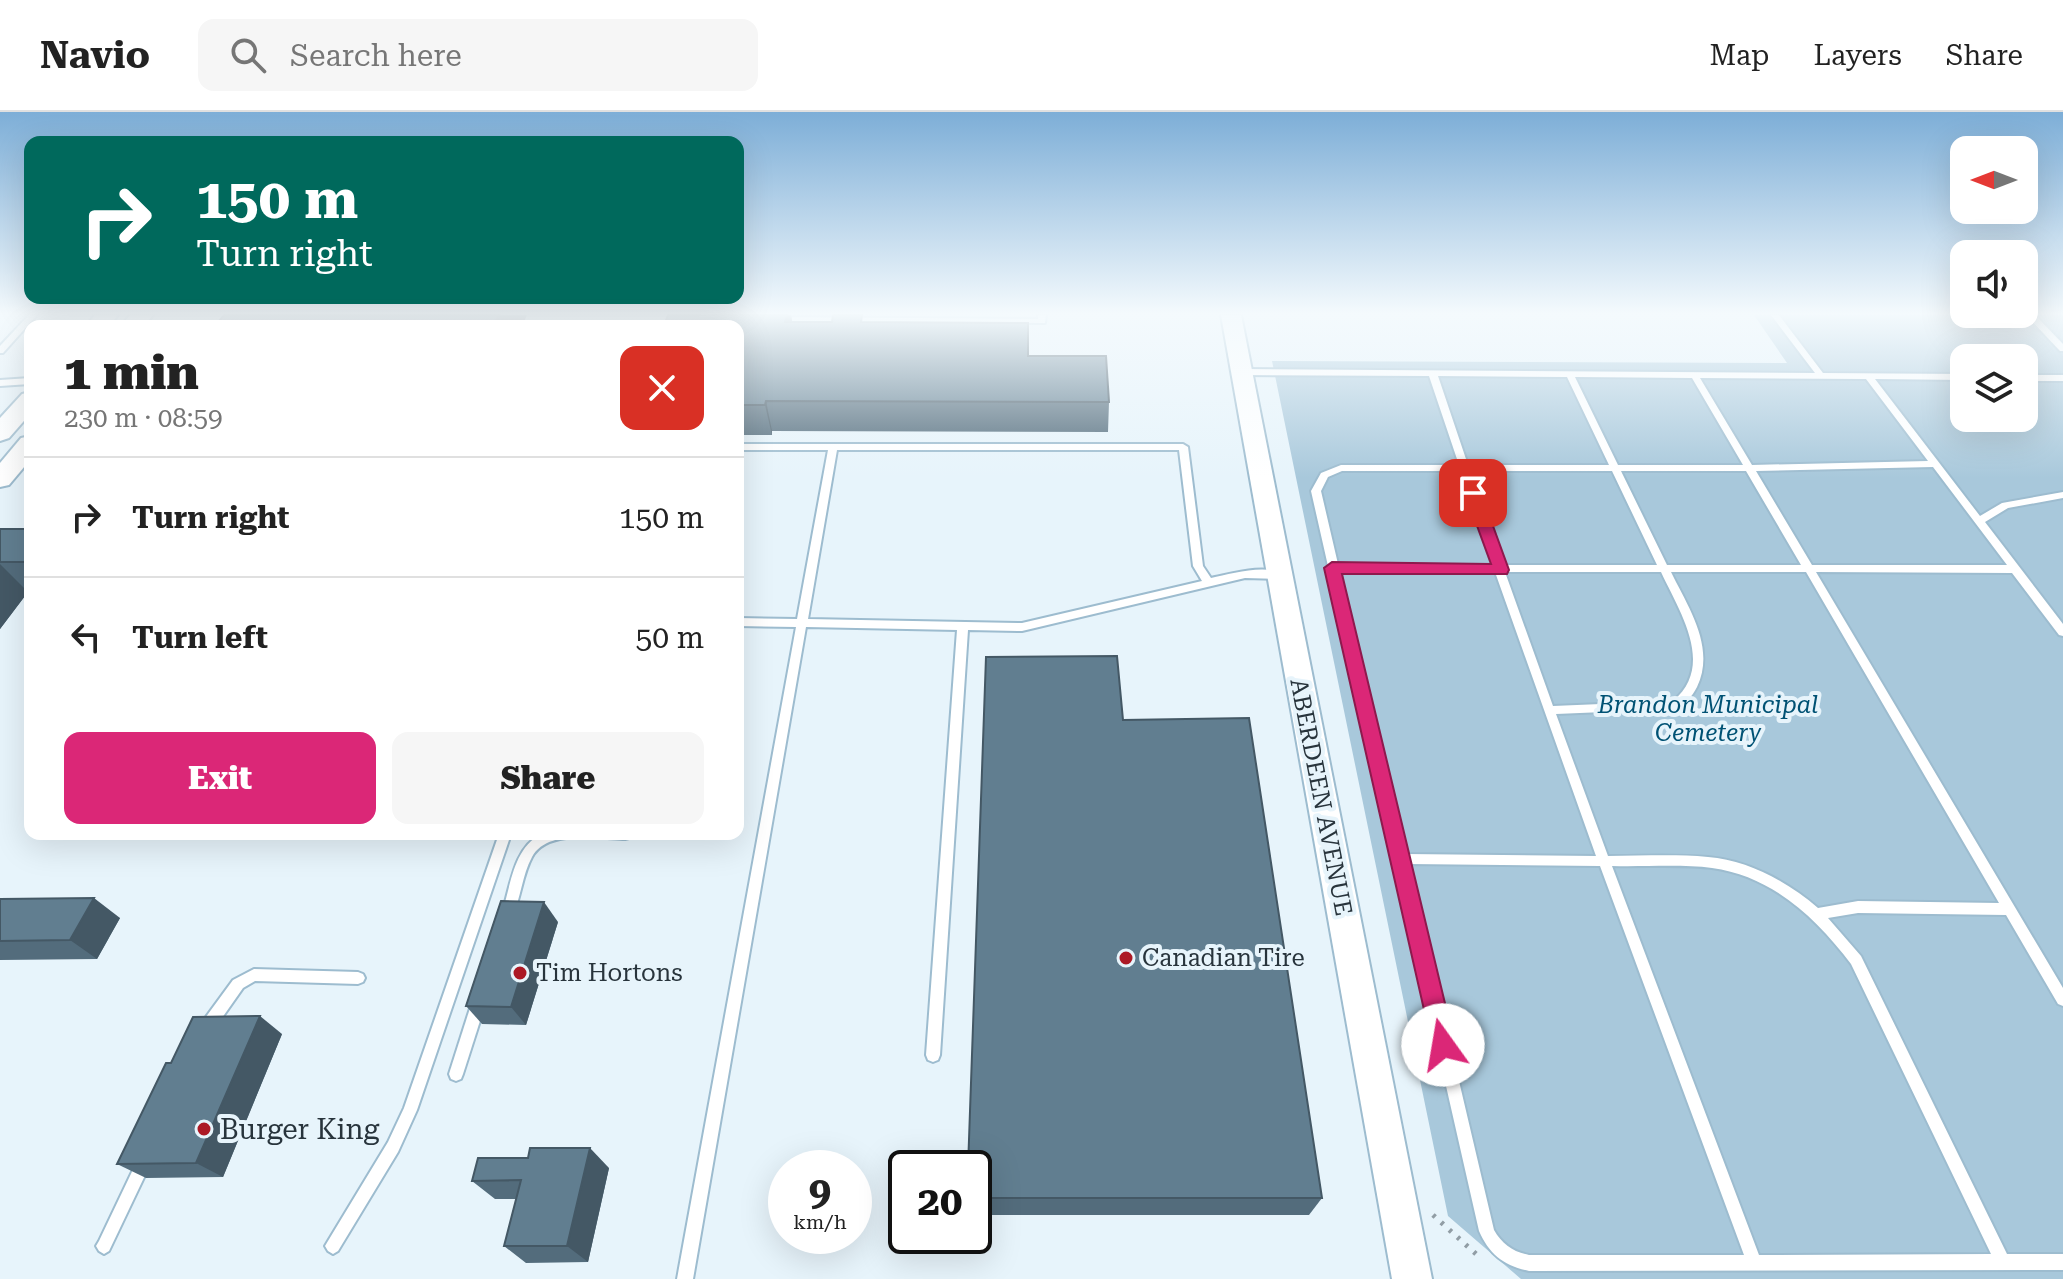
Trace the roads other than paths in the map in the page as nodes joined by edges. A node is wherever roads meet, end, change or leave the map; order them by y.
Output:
1 (1816, 369) edge
2 (1240, 372) joint
3 (1433, 374) junction
4 (1570, 375) junction
5 (1695, 376) junction
6 (1821, 376) junction
7 (1869, 377) junction
8 (1950, 377) edge
9 (2038, 378) edge
10 (2063, 378) edge
11 (24, 381) edge
12 (0, 383) edge
13 (24, 406) edge
14 (0, 433) edge
15 (744, 447) edge
16 (833, 447) junction
17 (24, 451) edge
18 (1935, 464) junction
19 (1615, 467) junction
20 (1463, 468) junction
21 (1750, 468) junction
22 (0, 479) edge
23 (2063, 495) edge
24 (1979, 521) junction
25 (1332, 568) junction
26 (2015, 569) junction
27 (1501, 570) junction
28 (1809, 570) junction
29 (1666, 571) junction
30 (1280, 575) junction
31 (1209, 583) junction
32 (744, 622) edge
33 (802, 622) junction
34 (963, 626) junction
35 (2063, 632) edge
36 (1550, 710) junction
37 (503, 840) edge
38 (542, 840) edge
39 (1400, 859) junction
40 (1605, 860) junction
41 (2009, 909) junction
42 (1818, 914) junction
43 (505, 925) edge
44 (358, 978) dead end
45 (485, 984) edge
46 (2063, 1000) edge
47 (196, 1050) edge
48 (933, 1055) dead end
49 (456, 1074) dead end
50 (150, 1148) edge
51 (104, 1246) dead end
52 (333, 1246) dead end
53 (1754, 1261) junction
54 (2003, 1262) junction
55 (2063, 1262) edge
56 (685, 1279) edge
57 (1412, 1279) edge

1 - 6 lane
2 - 3 lane
2 - 30 street, ABERDEEN AVENUE
3 - 4 lane
3 - 20 lane
4 - 5 lane
4 - 19 lane
5 - 6 lane
5 - 21 lane
6 - 7 lane
7 - 8 lane
7 - 18 lane
9 - 10 lane
11 - 12 lane
13 - 14 main road
15 - 16 lane
16 - 31 lane
16 - 33 lane
17 - 22 main road
18 - 21 lane
18 - 24 lane
19 - 20 lane
19 - 21 lane
19 - 29 lane
20 - 25 lane
20 - 27 lane
21 - 28 lane
23 - 24 lane
24 - 26 lane
25 - 27 lane
25 - 39 lane
26 - 28 lane
26 - 35 lane
27 - 29 lane
27 - 36 lane
28 - 29 lane
28 - 41 lane
29 - 36 lane
30 - 31 lane
30 - 57 street, ABERDEEN AVENUE
31 - 34 lane
32 - 33 lane
33 - 34 lane
33 - 56 lane
34 - 48 lane
36 - 40 lane
37 - 52 lane
38 - 43 lane
39 - 40 lane
39 - 53 lane
40 - 42 lane
40 - 53 lane
41 - 42 lane
41 - 46 lane
42 - 54 lane
44 - 47 lane
45 - 49 lane
50 - 51 lane
53 - 54 lane
54 - 55 lane

